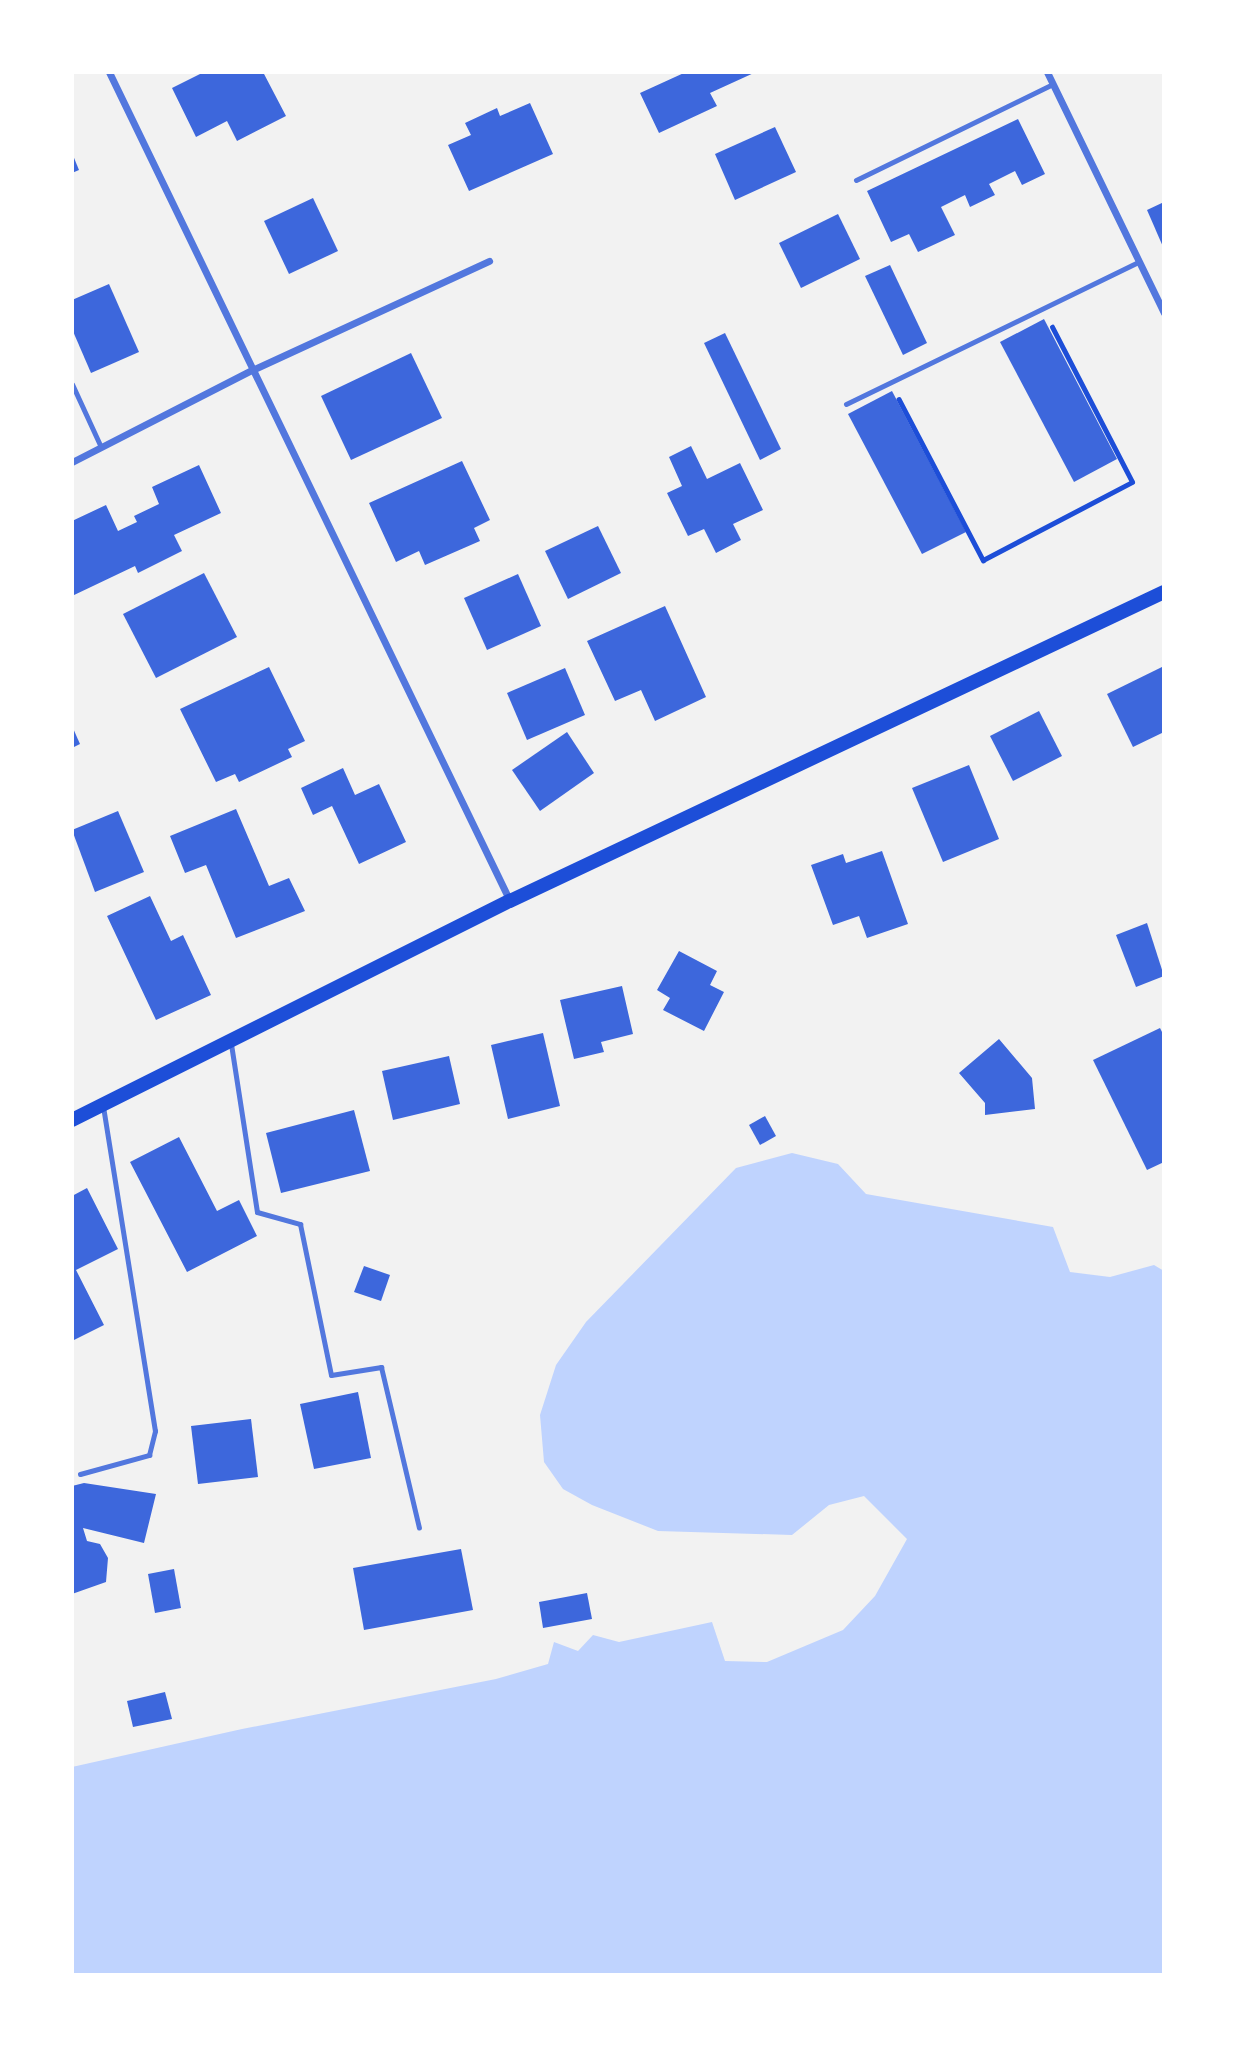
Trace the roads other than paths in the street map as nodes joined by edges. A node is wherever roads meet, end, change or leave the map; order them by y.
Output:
1 (109, 72) edge
2 (1047, 72) edge
3 (1053, 84) junction
4 (856, 180) dead end
5 (489, 261) dead end
6 (1139, 262) junction
7 (1164, 313) edge
8 (252, 370) junction
9 (72, 384) edge
10 (846, 404) dead end
11 (101, 447) junction
12 (72, 462) edge
13 (1164, 592) edge
14 (510, 901) junction
15 (230, 1040) junction
16 (102, 1104) junction
17 (72, 1120) edge
18 (80, 1474) dead end
19 (419, 1528) dead end

1 - 8 street
2 - 3 street
3 - 4 lane
3 - 6 street
5 - 8 street
6 - 7 street
6 - 10 lane
8 - 11 street
8 - 14 street
9 - 11 lane
11 - 12 street
13 - 14 main road
14 - 15 main road
15 - 16 main road
15 - 19 lane
16 - 17 main road
16 - 18 lane

